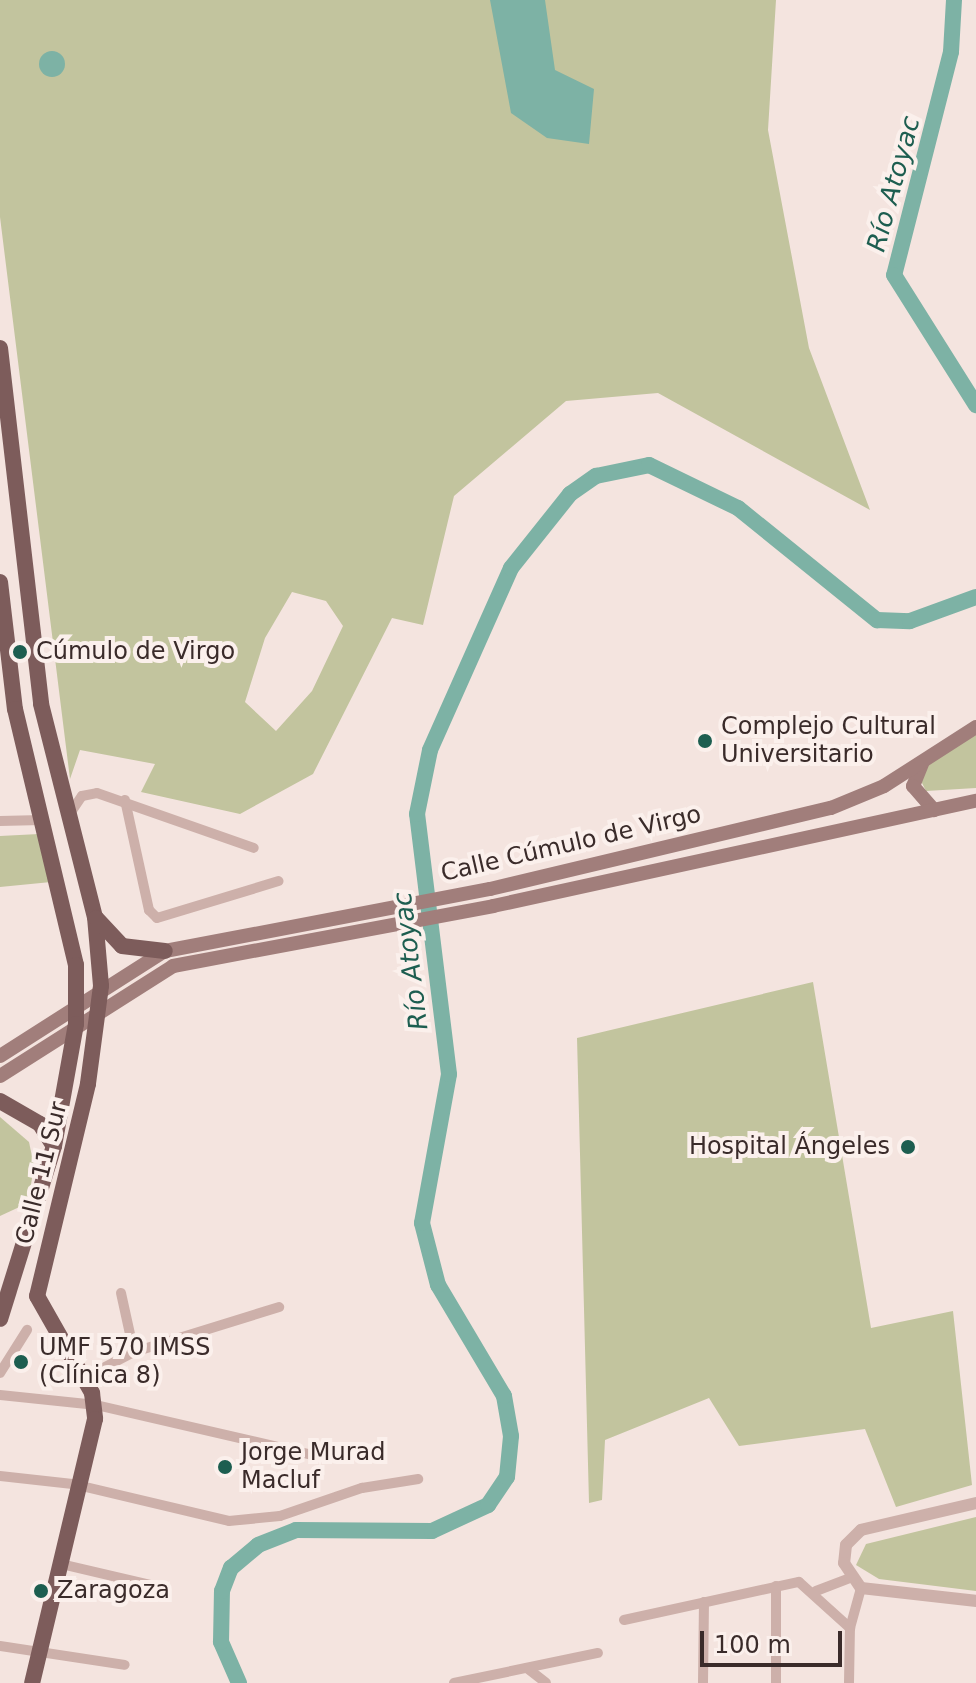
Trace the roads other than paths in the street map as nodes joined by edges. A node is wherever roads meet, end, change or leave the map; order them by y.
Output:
1 (0, 348) edge
2 (1, 371) edge
3 (0, 582) edge
4 (976, 727) edge
5 (934, 753) junction
6 (125, 800) junction
7 (976, 801) edge
8 (934, 810) junction
9 (69, 815) junction
10 (783, 819) junction
11 (42, 820) junction
12 (0, 821) edge
13 (254, 848) dead end
14 (750, 849) junction
15 (279, 881) dead end
16 (95, 917) junction
17 (165, 951) junction
18 (101, 986) junction
19 (76, 1003) junction
20 (100, 1007) junction
21 (76, 1024) junction
22 (0, 1056) edge
23 (0, 1076) edge
24 (88, 1084) junction
25 (67, 1085) junction
26 (0, 1101) edge
27 (54, 1146) junction
28 (121, 1293) dead end
29 (279, 1307) dead end
30 (0, 1319) edge
31 (27, 1330) dead end
32 (134, 1352) junction
33 (0, 1373) edge
34 (84, 1378) junction
35 (0, 1395) edge
36 (91, 1404) junction
37 (317, 1456) dead end
38 (0, 1476) edge
39 (418, 1479) dead end
40 (79, 1485) junction
41 (976, 1503) edge
42 (61, 1564) junction
43 (850, 1578) junction
44 (155, 1586) dead end
45 (776, 1586) junction
46 (861, 1588) junction
47 (816, 1591) junction
48 (976, 1601) edge
49 (704, 1602) junction
50 (624, 1620) dead end
51 (850, 1628) junction
52 (0, 1646) edge
53 (40, 1648) junction
54 (598, 1653) dead end
55 (125, 1665) dead end
56 (527, 1668) junction
57 (491, 1679) edge
58 (32, 1683) edge
59 (454, 1683) edge
60 (546, 1683) edge
61 (703, 1683) edge
62 (776, 1683) edge
63 (849, 1683) edge

1 - 2 main road, Calle 11 Sur
2 - 9 main road, Calle 11 Sur
3 - 11 main road, Calle 11 Sur
4 - 5 main road, Calle Cúmulo de Virgo
5 - 8 main road
5 - 10 main road, Calle Cúmulo de Virgo
6 - 9 street
6 - 13 street
6 - 15 street
7 - 8 main road, Calle Cúmulo de Virgo
8 - 14 main road, Calle Cúmulo de Virgo
9 - 16 main road, Calle 11 Sur
10 - 14 main road
10 - 17 main road, Calle Cúmulo de Virgo
11 - 12 street
11 - 19 main road, Calle 11 Sur
14 - 20 main road, Calle Cúmulo de Virgo
16 - 17 main road
16 - 18 main road, Calle 11 Sur
17 - 18 main road, Calle Cúmulo de Virgo
18 - 19 main road, Calle Cúmulo de Virgo
18 - 20 main road, Calle 11 Sur
19 - 21 main road, Calle 11 Sur
19 - 22 main road, Calle Cúmulo de Virgo
20 - 21 main road, Calle Cúmulo de Virgo
20 - 24 main road, Calle 11 Sur
21 - 23 main road, Calle Cúmulo de Virgo
21 - 25 main road, Calle 11 Sur
24 - 25 main road
24 - 34 main road, Calle 11 Sur
25 - 27 main road, Calle 11 Sur
26 - 27 main road
27 - 30 main road, Calle 11 Sur
28 - 32 street
29 - 32 street
31 - 33 street
32 - 34 street
34 - 36 main road, Calle 11 Sur
35 - 36 street
36 - 37 street
36 - 40 main road
38 - 40 street
39 - 40 street
40 - 42 main road
41 - 43 street
42 - 44 street
42 - 53 main road
43 - 46 street
43 - 47 street
45 - 47 street
45 - 49 street
45 - 62 street
46 - 48 street
46 - 51 street
47 - 51 street
49 - 50 street
49 - 61 street
51 - 63 street
52 - 53 street
53 - 55 street
53 - 58 main road
54 - 56 street
56 - 57 street
56 - 60 street
57 - 59 street

